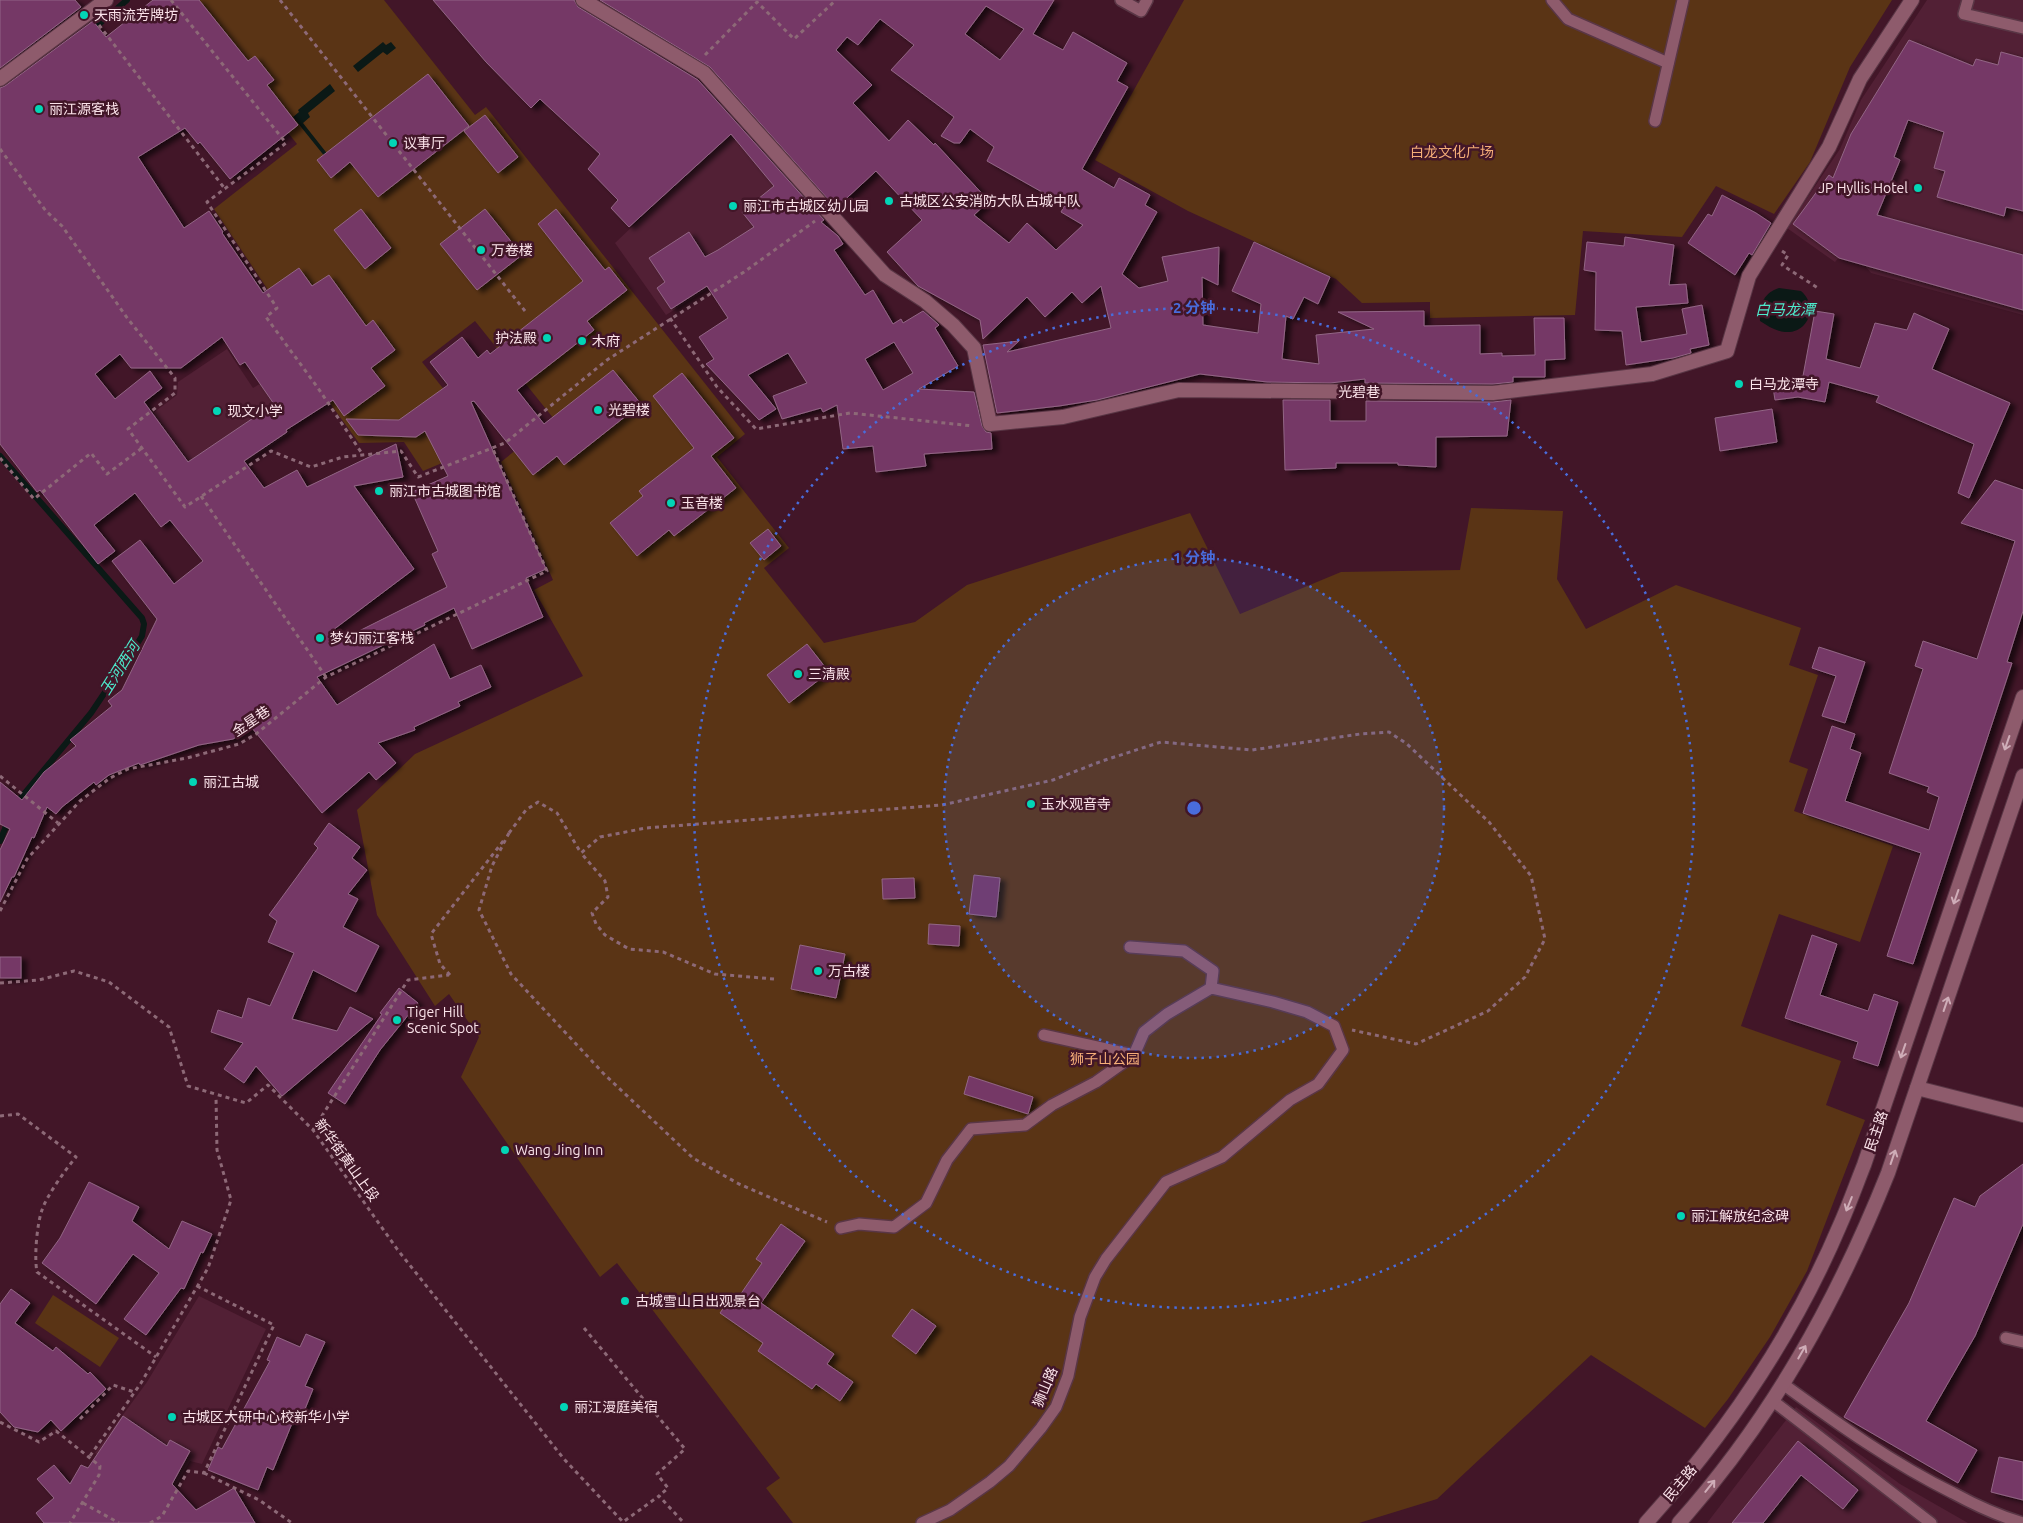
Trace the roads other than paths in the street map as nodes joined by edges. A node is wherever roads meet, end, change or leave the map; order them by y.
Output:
1 (106, 0) edge
2 (583, 0) edge
3 (1121, 0) edge
4 (1147, 0) edge
5 (1552, 0) edge
6 (1683, 0) edge
7 (1912, 0) edge
8 (1968, 0) edge
9 (2023, 28) edge
10 (1668, 63) junction
11 (0, 79) edge
12 (1655, 121) dead end
13 (2023, 697) edge
14 (2023, 776) edge
15 (1130, 946) dead end
16 (1211, 988) junction
17 (1044, 1035) dead end
18 (1134, 1055) junction
19 (1917, 1088) junction
20 (2023, 1115) edge
21 (841, 1228) road end
22 (2006, 1338) dead end
23 (2023, 1342) edge
24 (1783, 1384) junction
25 (1772, 1401) junction
26 (922, 1523) edge
27 (1646, 1523) edge
28 (1679, 1523) edge
29 (1931, 1523) edge
30 (2023, 1523) edge

1 - 11 street
2 - 7 street, 光碧巷
3 - 4 lane
5 - 10 lane
6 - 10 lane
8 - 9 lane
10 - 12 lane
13 -> 27 street, 民主路
19 -> 14 street, 民主路
15 - 16 lane
16 - 18 lane
16 - 26 lane, 狮山路
17 - 18 lane
18 - 21 lane
19 - 20 street
24 -> 19 street, 民主路
22 - 23 lane
24 - 25 street, 民主路
24 - 30 lane
28 -> 25 street, 民主路
25 - 29 lane

